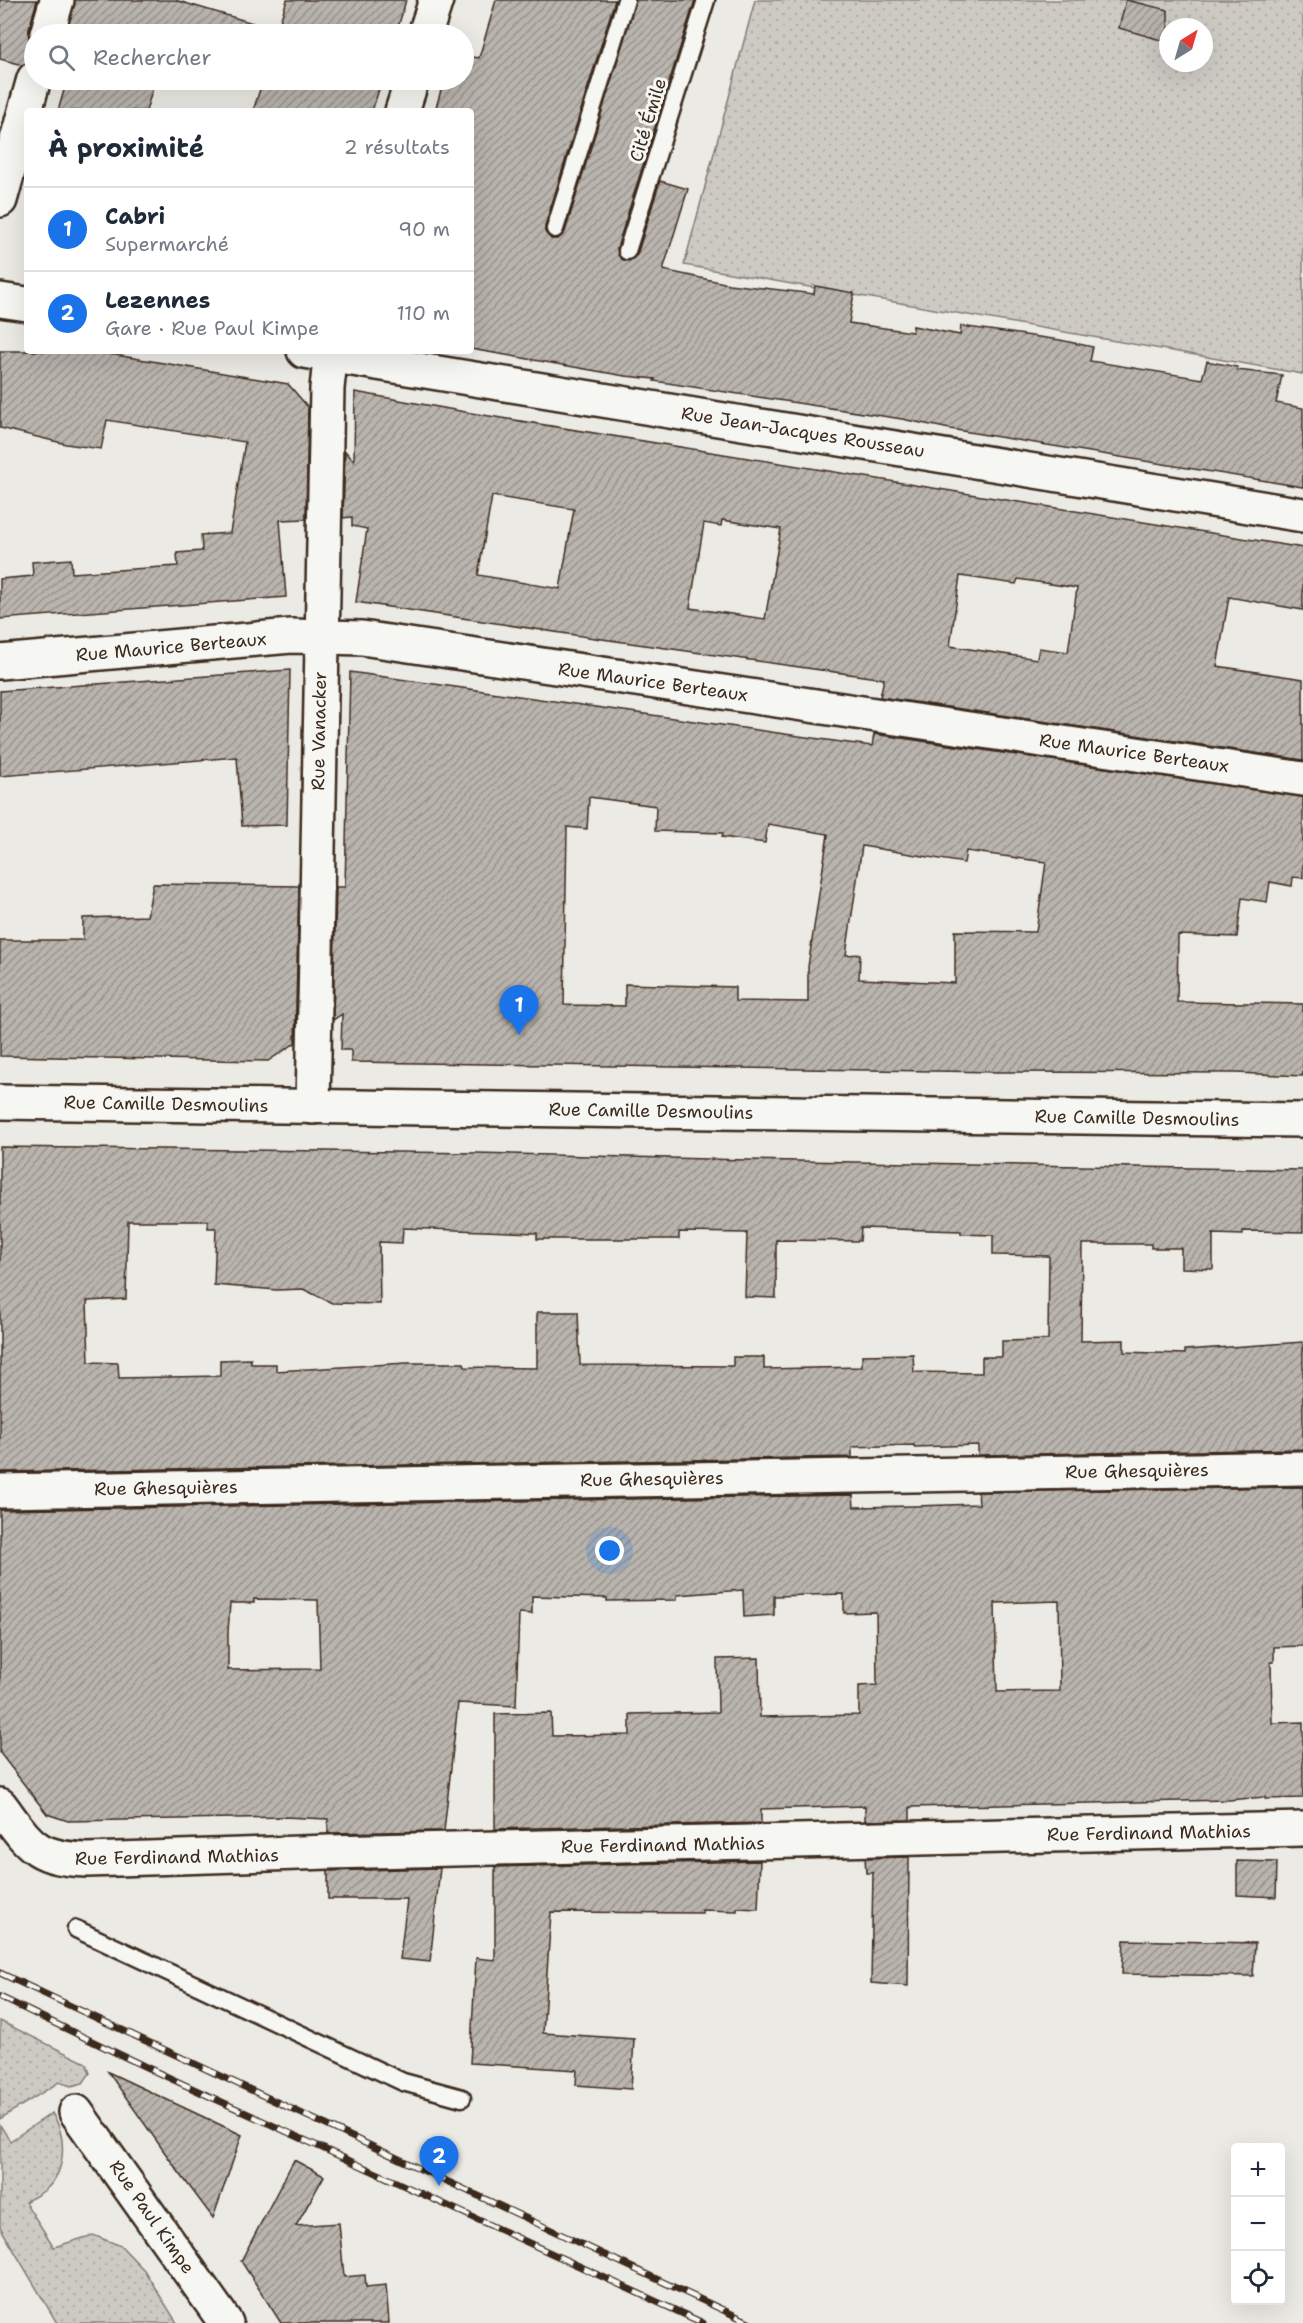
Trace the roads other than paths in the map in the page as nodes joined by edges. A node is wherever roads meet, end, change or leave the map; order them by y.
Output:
1 (57, 0) edge
2 (436, 0) edge
3 (626, 0) edge
4 (706, 0) edge
5 (50, 24) edge
6 (428, 24) edge
7 (31, 90) edge
8 (409, 90) edge
9 (26, 108) edge
10 (403, 108) edge
11 (24, 115) edge
12 (0, 200) edge
13 (555, 229) dead end
14 (627, 251) dead end
15 (0, 300) edge
16 (24, 304) edge
17 (322, 354) edge
18 (334, 354) edge
19 (1303, 515) edge
20 (321, 636) junction
21 (0, 662) edge
22 (1303, 779) edge
23 (0, 1102) edge
24 (313, 1107) junction
25 (1303, 1120) edge
26 (1303, 1468) edge
27 (0, 1491) edge
28 (0, 1805) edge
29 (1303, 1829) edge
30 (76, 1929) dead end
31 (462, 2098) dead end
32 (76, 2112) dead end
33 (226, 2323) edge

1 - 5 street
2 - 6 street
3 - 13 lane
4 - 14 lane, Cité Émile
7 - 9 street
8 - 10 street
11 - 12 street
15 - 16 street
17 - 20 street, Rue Vanacker
18 - 19 street, Rue Jean-Jacques Rousseau
20 - 21 street, Rue Maurice Berteaux
20 - 22 street, Rue Maurice Berteaux
20 - 24 street, Rue Vanacker
23 - 24 street, Rue Camille Desmoulins
24 - 25 street, Rue Camille Desmoulins
26 - 27 street, Rue Ghesquières
28 - 29 street, Rue Ferdinand Mathias
30 - 31 lane
32 - 33 street, Rue Paul Kimpe

